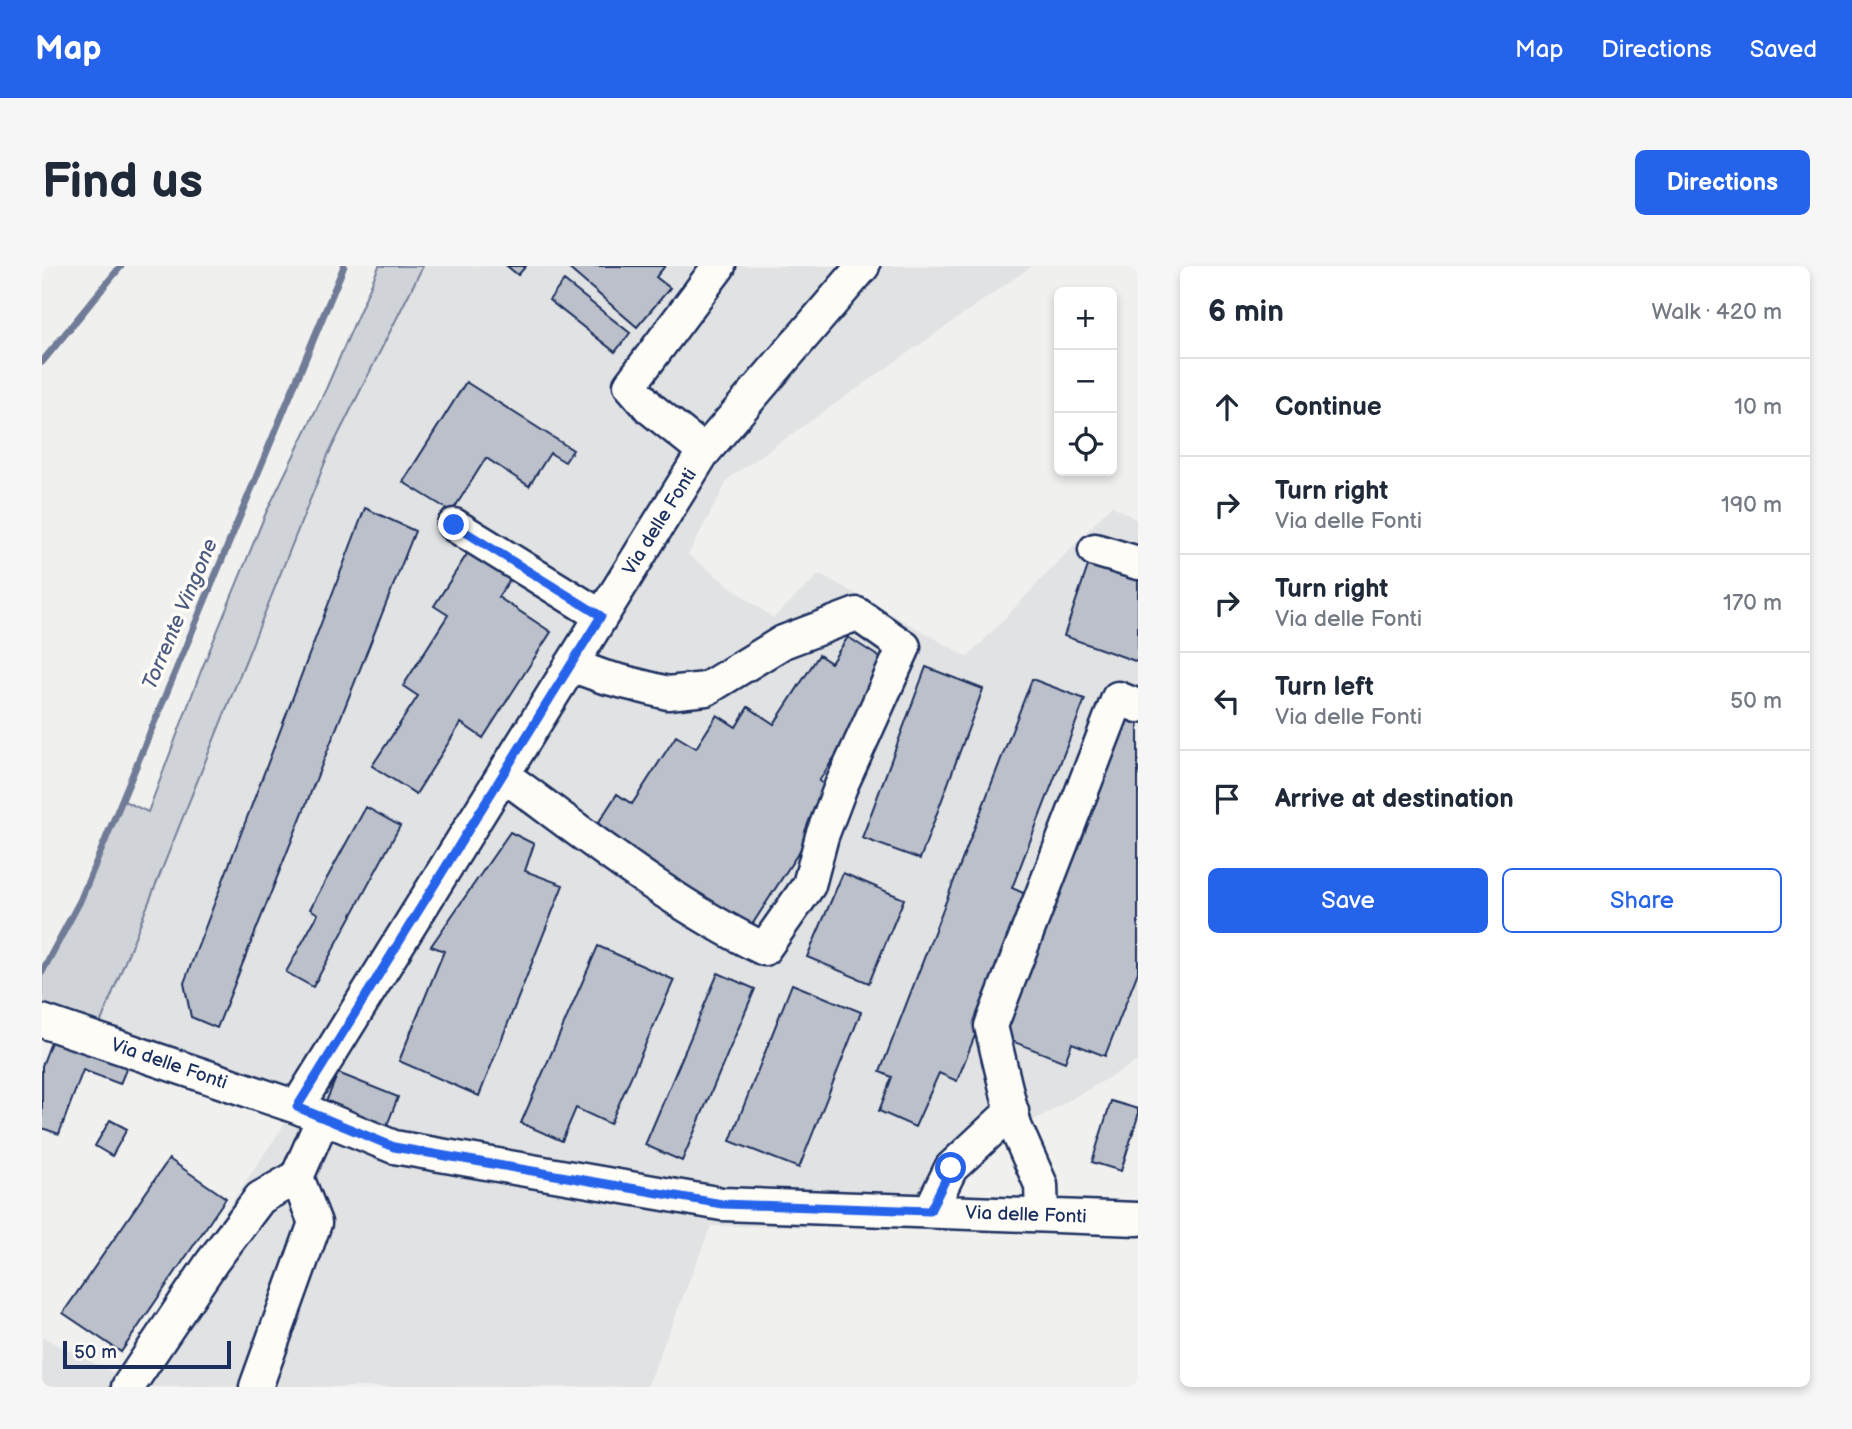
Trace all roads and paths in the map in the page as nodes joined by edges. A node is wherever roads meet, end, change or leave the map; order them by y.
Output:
1 (719, 266) edge
2 (863, 266) edge
3 (703, 453) junction
4 (454, 525) dead end
5 (1095, 550) dead end
6 (1138, 563) edge
7 (601, 616) junction
8 (571, 665) junction
9 (1138, 706) edge
10 (503, 775) junction
11 (42, 1021) edge
12 (1012, 1111) junction
13 (310, 1113) junction
14 (297, 1177) junction
15 (930, 1211) junction
16 (1042, 1215) junction
17 (1138, 1219) edge
18 (128, 1387) edge
19 (256, 1387) edge

1 - 3 street, Via delle Fonti
2 - 3 street
3 - 7 street, Via delle Fonti
4 - 7 street
5 - 6 street
7 - 8 street, Via delle Fonti
8 - 10 street, Via delle Fonti
8 - 10 street
9 - 12 street
10 - 13 street, Via delle Fonti
11 - 13 street, Via delle Fonti
12 - 15 street
12 - 16 street
13 - 14 street
13 - 15 street, Via delle Fonti
14 - 18 street
14 - 19 street
15 - 16 street, Via delle Fonti
16 - 17 street, Via delle Fonti

